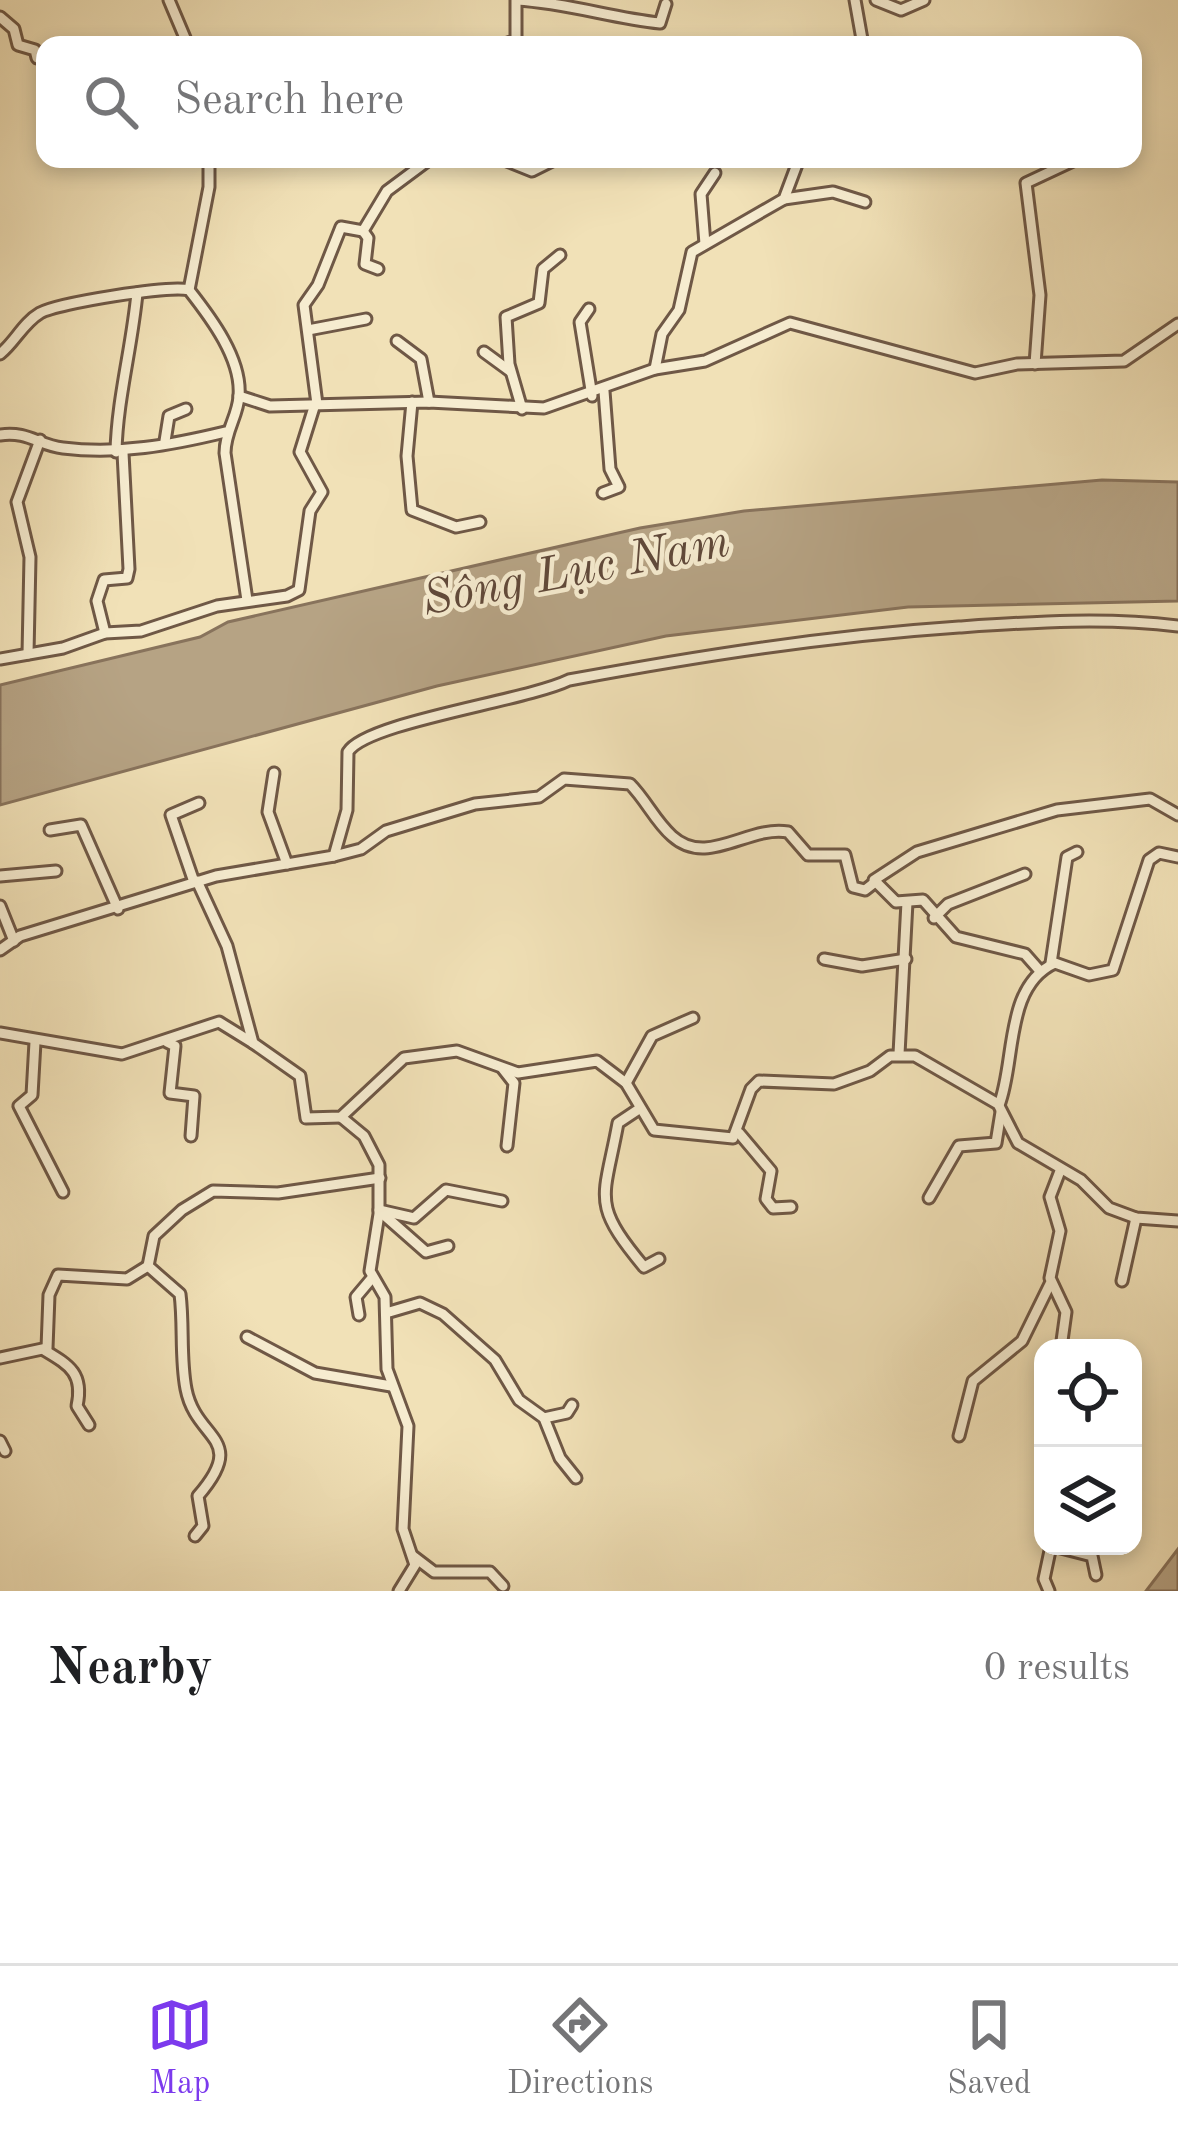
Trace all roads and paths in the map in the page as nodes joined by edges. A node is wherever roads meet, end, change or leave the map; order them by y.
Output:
1 (169, 0) edge
2 (517, 0) edge
3 (876, 0) edge
4 (924, 0) edge
5 (856, 1) edge
6 (666, 4) dead end
7 (0, 17) edge
8 (184, 36) edge
9 (516, 36) edge
10 (862, 36) edge
11 (36, 55) edge
12 (208, 168) edge
13 (418, 168) edge
14 (796, 168) edge
15 (1058, 168) edge
16 (716, 173) dead end
17 (784, 199) junction
18 (866, 202) dead end
19 (363, 231) junction
20 (705, 244) junction
21 (560, 255) dead end
22 (378, 269) dead end
23 (189, 290) junction
24 (137, 293) junction
25 (590, 309) dead end
26 (366, 319) dead end
27 (1178, 324) edge
28 (308, 330) junction
29 (397, 341) dead end
30 (484, 352) dead end
31 (0, 354) edge
32 (1035, 364) junction
33 (655, 369) junction
34 (514, 374) junction
35 (604, 391) junction
36 (239, 396) junction
37 (592, 396) junction
38 (412, 402) junction
39 (429, 402) junction
40 (316, 404) junction
41 (186, 409) dead end
42 (523, 410) junction
43 (225, 432) junction
44 (0, 435) edge
45 (40, 440) junction
46 (165, 441) junction
47 (119, 453) junction
48 (603, 493) dead end
49 (480, 522) dead end
50 (247, 600) junction
51 (1178, 626) edge
52 (105, 633) junction
53 (28, 654) junction
54 (0, 659) edge
55 (274, 773) dead end
56 (199, 802) dead end
57 (1178, 814) edge
58 (50, 830) dead end
59 (1077, 852) dead end
60 (1177, 854) edge
61 (334, 856) junction
62 (286, 864) junction
63 (56, 871) dead end
64 (1025, 874) dead end
65 (0, 876) edge
66 (196, 882) junction
67 (874, 883) junction
68 (907, 902) junction
69 (0, 906) edge
70 (118, 909) junction
71 (934, 918) junction
72 (14, 940) junction
73 (0, 950) edge
74 (824, 959) dead end
75 (906, 959) junction
76 (1045, 968) junction
77 (693, 1018) dead end
78 (0, 1033) edge
79 (35, 1042) junction
80 (167, 1042) junction
81 (253, 1043) junction
82 (899, 1054) junction
83 (503, 1069) junction
84 (626, 1083) junction
85 (1000, 1108) junction
86 (639, 1109) junction
87 (341, 1117) junction
88 (739, 1133) junction
89 (191, 1136) dead end
90 (507, 1146) dead end
91 (1060, 1171) junction
92 (380, 1178) junction
93 (63, 1192) dead end
94 (928, 1198) dead end
95 (502, 1201) dead end
96 (791, 1207) dead end
97 (379, 1212) junction
98 (1136, 1218) junction
99 (1178, 1221) edge
100 (448, 1246) dead end
101 (659, 1259) dead end
102 (148, 1266) junction
103 (372, 1278) junction
104 (1122, 1281) dead end
105 (1050, 1284) junction
106 (386, 1313) junction
107 (359, 1315) dead end
108 (247, 1337) dead end
109 (1062, 1339) edge
110 (44, 1350) junction
111 (0, 1358) edge
112 (391, 1386) junction
113 (572, 1405) dead end
114 (544, 1418) junction
115 (89, 1425) dead end
116 (959, 1436) dead end
117 (576, 1478) dead end
118 (195, 1536) dead end
119 (1050, 1555) edge
120 (1088, 1555) edge
121 (413, 1556) junction
122 (1096, 1575) dead end
123 (503, 1586) dead end
124 (399, 1591) edge
125 (1049, 1591) edge

1 - 8 street
2 - 6 street
2 - 9 street
3 - 4 street
5 - 10 street
7 - 11 street
12 - 23 street
13 - 19 street
14 - 17 street
15 - 32 street
16 - 20 street
17 - 18 street
17 - 20 street
19 - 22 street
19 - 28 street
20 - 33 street
21 - 34 street
23 - 24 street
23 - 36 street
24 - 31 street
24 - 47 street
25 - 37 street
26 - 28 street
27 - 32 street
28 - 40 street
29 - 39 street
30 - 34 street
32 - 33 street
33 - 35 street
34 - 42 street
35 - 37 street
35 - 48 street
36 - 40 street
36 - 43 street
37 - 42 street
38 - 39 street
38 - 40 street
38 - 49 street
39 - 42 street
40 - 50 street
41 - 46 street
43 - 46 street
43 - 50 street
44 - 45 street
45 - 47 street
45 - 53 street
46 - 47 street
47 - 52 street
50 - 52 street
51 - 61 street
52 - 53 street
53 - 54 street
55 - 62 street
56 - 66 street
57 - 67 street
58 - 70 street
59 - 76 street
60 - 76 street
61 - 62 street
61 - 67 street
62 - 66 street
63 - 65 street
64 - 71 street
66 - 70 street
66 - 81 street
67 - 68 street
68 - 71 street
68 - 75 street
69 - 72 street
70 - 72 street
71 - 76 street
72 - 73 street
74 - 75 street
75 - 82 street
76 - 85 street
77 - 84 street
78 - 79 street
79 - 80 street
79 - 93 street
80 - 81 street
80 - 89 street
81 - 87 street
82 - 85 street
82 - 88 street
83 - 84 street
83 - 87 street
83 - 90 street
84 - 86 street
85 - 91 street
85 - 94 street
86 - 88 street
86 - 101 street
87 - 92 street
88 - 96 street
91 - 98 street
91 - 105 street
92 - 97 street
92 - 102 street
95 - 97 street
97 - 100 street
97 - 103 street
98 - 99 street
98 - 104 street
102 - 110 street
102 - 118 street
103 - 106 street
103 - 107 street
105 - 109 street
105 - 116 street
106 - 112 street
106 - 114 street
108 - 112 street
110 - 111 street
110 - 115 street
112 - 121 street
113 - 114 street
114 - 117 street
119 - 125 street
120 - 122 street
121 - 123 street
121 - 124 street

